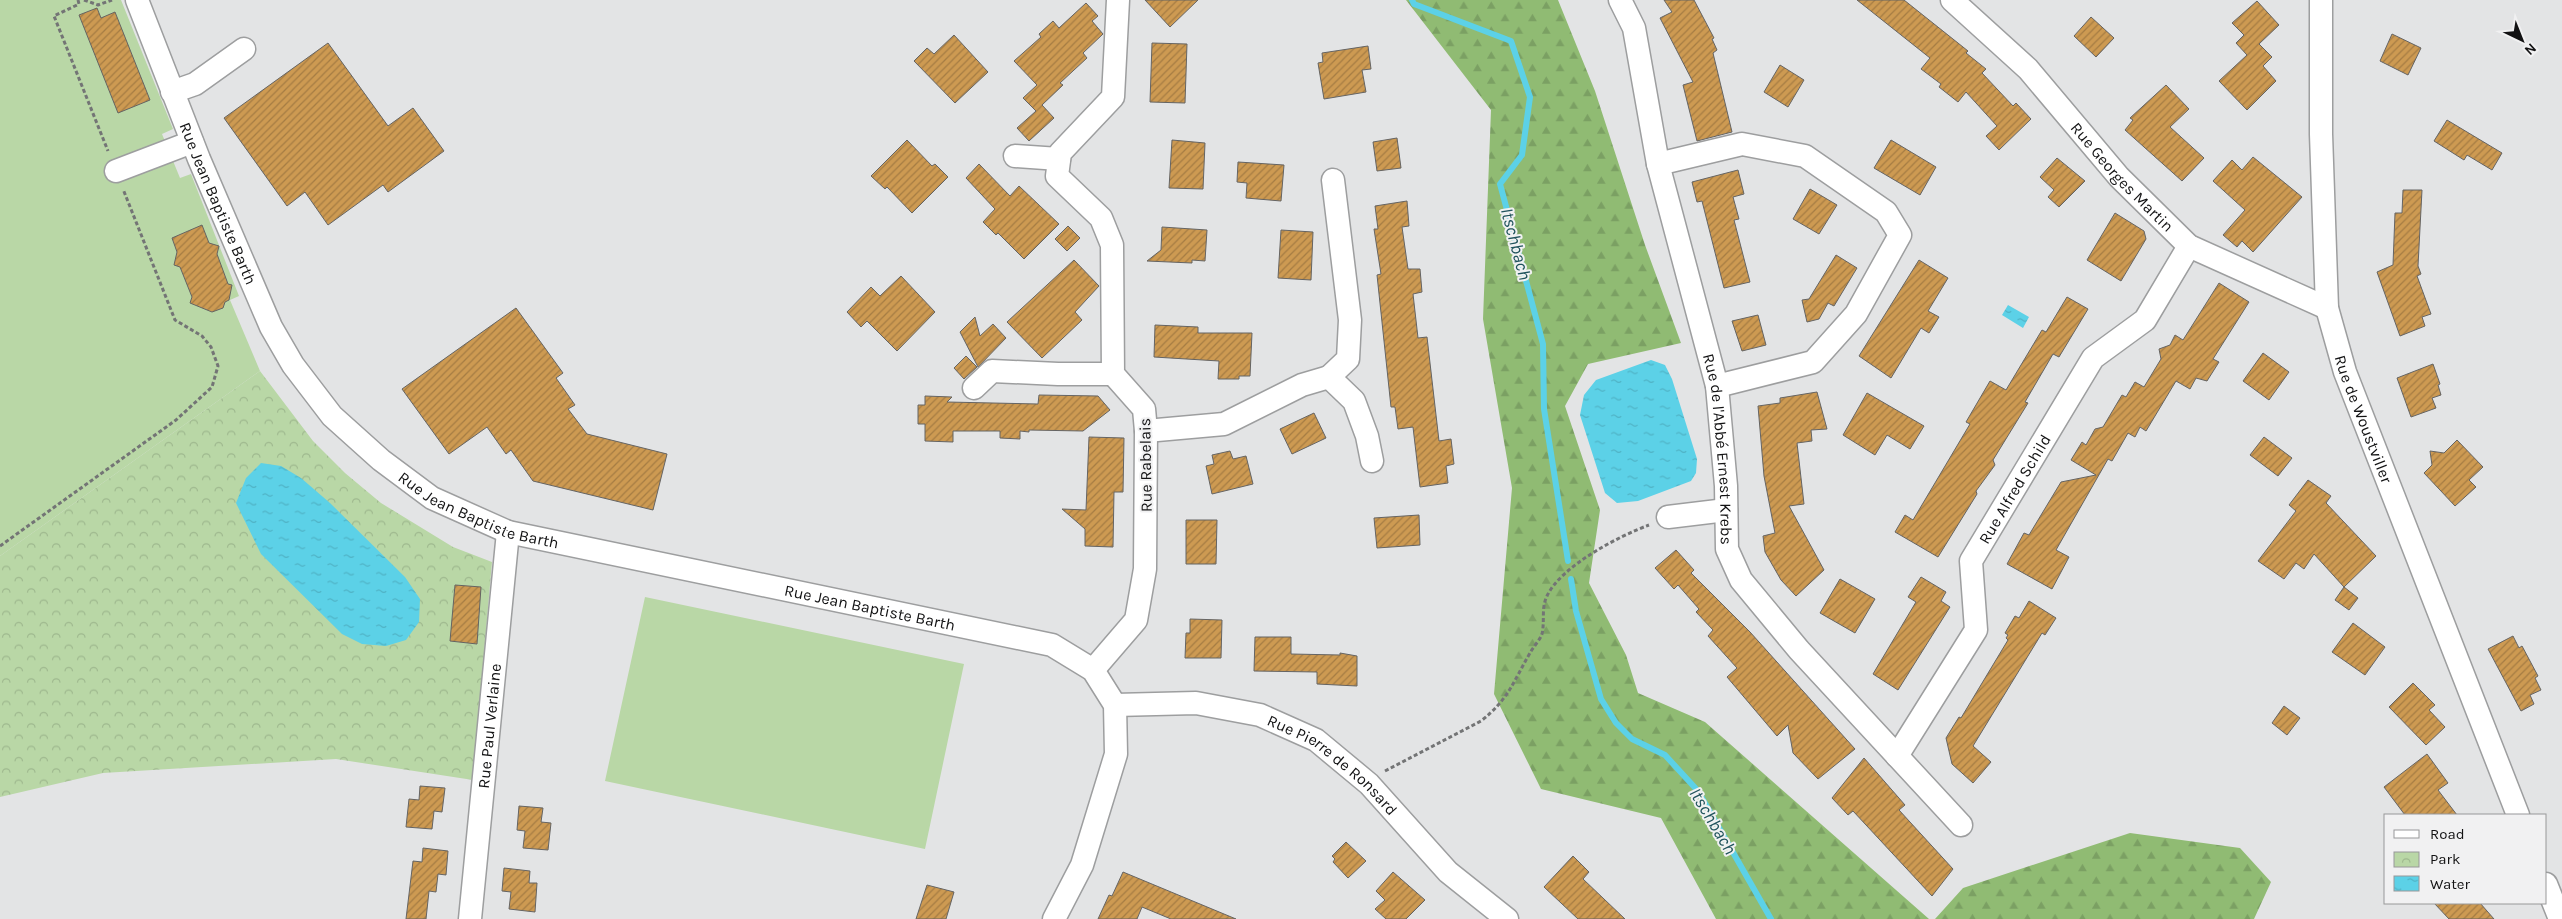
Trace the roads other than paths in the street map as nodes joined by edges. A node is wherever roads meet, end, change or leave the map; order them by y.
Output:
1 (137, 0) edge
2 (1118, 0) edge
3 (1620, 0) edge
4 (1952, 0) edge
5 (2321, 0) edge
6 (244, 49) dead end
7 (172, 92) junction
8 (192, 142) junction
9 (1015, 156) dead end
10 (1059, 160) junction
11 (1658, 164) junction
12 (116, 171) road end
13 (1333, 180) dead end
14 (2189, 246) junction
15 (2327, 308) junction
16 (1113, 374) junction
17 (1329, 377) junction
18 (1718, 386) junction
19 (974, 388) dead end
20 (1146, 431) junction
21 (1372, 461) dead end
22 (1726, 510) junction
23 (1668, 517) road end
24 (508, 532) junction
25 (1093, 670) junction
26 (1116, 705) junction
27 (1897, 756) junction
28 (2518, 814) edge
29 (1961, 825) dead end
30 (2547, 886) edge
31 (470, 919) edge
32 (1054, 919) edge
33 (1507, 919) edge
34 (2560, 919) edge

1 - 7 street, Rue Jean Baptiste Barth
2 - 10 street
3 - 11 street, Rue de l'Abbé Ernest Krebs
4 - 14 street, Rue Georges Martin
5 - 15 street, Rue de Woustviller
6 - 7 street
7 - 8 street, Rue Jean Baptiste Barth
8 - 12 street
8 - 24 street, Rue Jean Baptiste Barth
9 - 10 street
10 - 16 street
11 - 18 street, Rue de l'Abbé Ernest Krebs
11 - 18 street
13 - 17 street
14 - 15 street, Rue Georges Martin
14 - 27 street, Rue Alfred Schild
15 - 28 street, Rue de Woustviller
16 - 19 street
16 - 20 street, Rue Rabelais
17 - 20 street
17 - 21 street
18 - 22 street, Rue de l'Abbé Ernest Krebs
20 - 25 street, Rue Rabelais
22 - 23 street
22 - 27 street, Rue de l'Abbé Ernest Krebs
24 - 25 street, Rue Jean Baptiste Barth
24 - 31 street, Rue Paul Verlaine
25 - 26 street
26 - 32 street
26 - 33 street, Rue Pierre de Ronsard
27 - 29 street, Rue de l'Abbé Ernest Krebs
30 - 34 street

